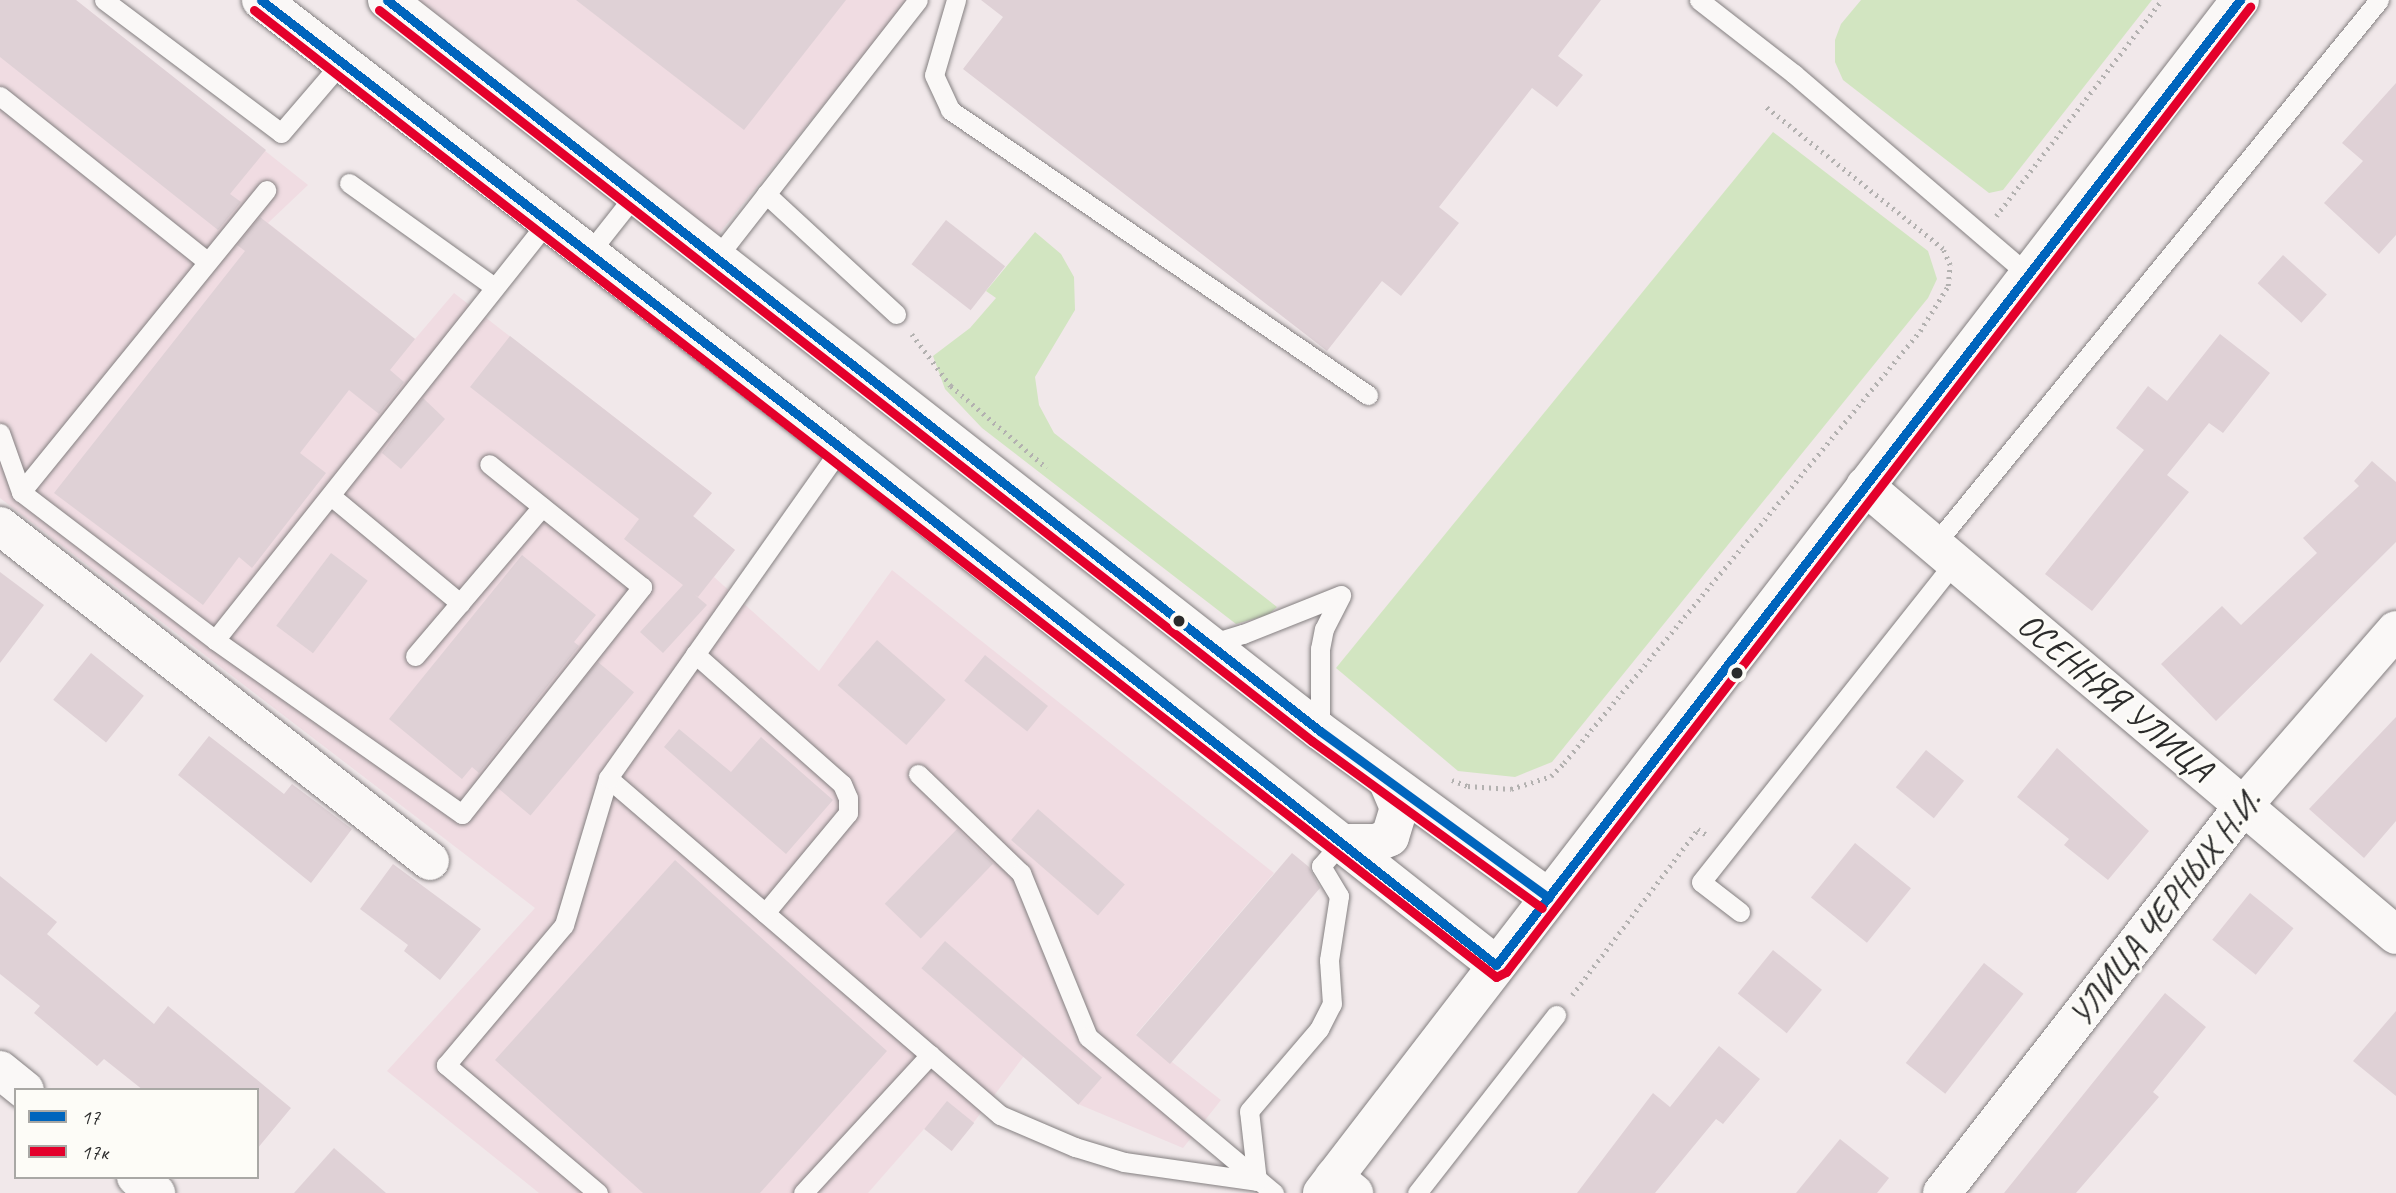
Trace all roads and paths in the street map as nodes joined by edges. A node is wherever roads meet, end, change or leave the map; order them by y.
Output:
1 (104, 0) edge
2 (261, 0) edge
3 (387, 0) edge
4 (918, 0) edge
5 (956, 0) edge
6 (1699, 0) edge
7 (2162, 0) edge
8 (2239, 0) edge
9 (2379, 0) edge
10 (341, 64) junction
11 (0, 96) edge
12 (1766, 107) dead end
13 (349, 183) dead end
14 (266, 190) dead end
15 (766, 194) junction
16 (634, 196) junction
17 (548, 221) junction
18 (1982, 234) junction
19 (589, 253) junction
20 (207, 261) junction
21 (714, 261) junction
22 (1950, 265) junction
23 (2026, 273) junction
24 (494, 287) junction
25 (896, 314) joint
26 (1368, 394) dead end
27 (0, 433) edge
28 (841, 448) junction
29 (489, 464) dead end
30 (1055, 474) dead end
31 (1865, 486) junction
32 (21, 492) junction
33 (331, 496) junction
34 (542, 507) junction
35 (0, 526) edge
36 (1945, 553) junction
37 (460, 603) junction
38 (2396, 630) edge
39 (1195, 632) junction
40 (215, 640) junction
41 (695, 654) junction
42 (415, 656) dead end
43 (1320, 731) junction
44 (918, 774) dead end
45 (1446, 777) dead end
46 (608, 778) junction
47 (1388, 782) junction
48 (2243, 806) junction
49 (1698, 829) dead end
50 (1340, 843) junction
51 (430, 861) dead end
52 (1549, 898) junction
53 (1740, 912) dead end
54 (765, 913) junction
55 (2396, 935) edge
56 (1496, 965) junction
57 (1556, 1015) joint
58 (930, 1055) junction
59 (0, 1070) edge
60 (22, 1088) edge
61 (138, 1179) edge
62 (1257, 1181) junction
63 (1337, 1188) edge
64 (156, 1193) edge
65 (598, 1193) edge
66 (803, 1193) edge
67 (1274, 1193) edge
68 (1416, 1193) edge
69 (1942, 1193) edge

1 - 10 lane
2 - 10 main road
3 - 16 main road
4 - 15 lane
5 - 26 lane
6 - 18 lane
7 - 18 path
8 - 23 main road
9 - 36 lane
10 - 17 main road
11 - 20 lane
12 - 22 path
13 - 24 lane
14 - 20 lane
15 - 21 lane
15 - 25 lane
16 - 19 lane
16 - 21 main road
17 - 19 main road
17 - 24 lane
18 - 22 path
18 - 23 lane
19 - 28 main road
20 - 32 lane
21 - 39 main road
22 - 45 path
23 - 31 main road
24 - 33 lane
25 - 30 path
27 - 32 lane
28 - 41 lane
28 - 50 main road
29 - 34 lane
31 - 36 main road, ОСЕННЯЯ УЛИЦА
31 - 52 main road
32 - 40 lane
33 - 37 lane
33 - 40 lane
34 - 37 lane
34 - 40 lane
35 - 51 main road
36 - 48 main road, ОСЕННЯЯ УЛИЦА
36 - 53 lane
37 - 42 lane
38 - 48 main road, УЛИЦА ЧЕРНЫХ Н.И.
39 - 43 main road
39 - 43 lane
41 - 46 lane
41 - 54 lane
43 - 47 main road
44 - 62 lane
46 - 54 lane
46 - 65 lane
47 - 50 main road
47 - 52 main road
48 - 55 main road, ОСЕННЯЯ УЛИЦА
48 - 69 main road, УЛИЦА ЧЕРНЫХ Н.И.
49 - 57 path
50 - 56 main road
50 - 62 lane
52 - 56 main road
54 - 58 lane
56 - 63 main road
57 - 68 lane
58 - 62 lane
58 - 66 lane
59 - 60 main road
61 - 64 main road
62 - 67 lane

